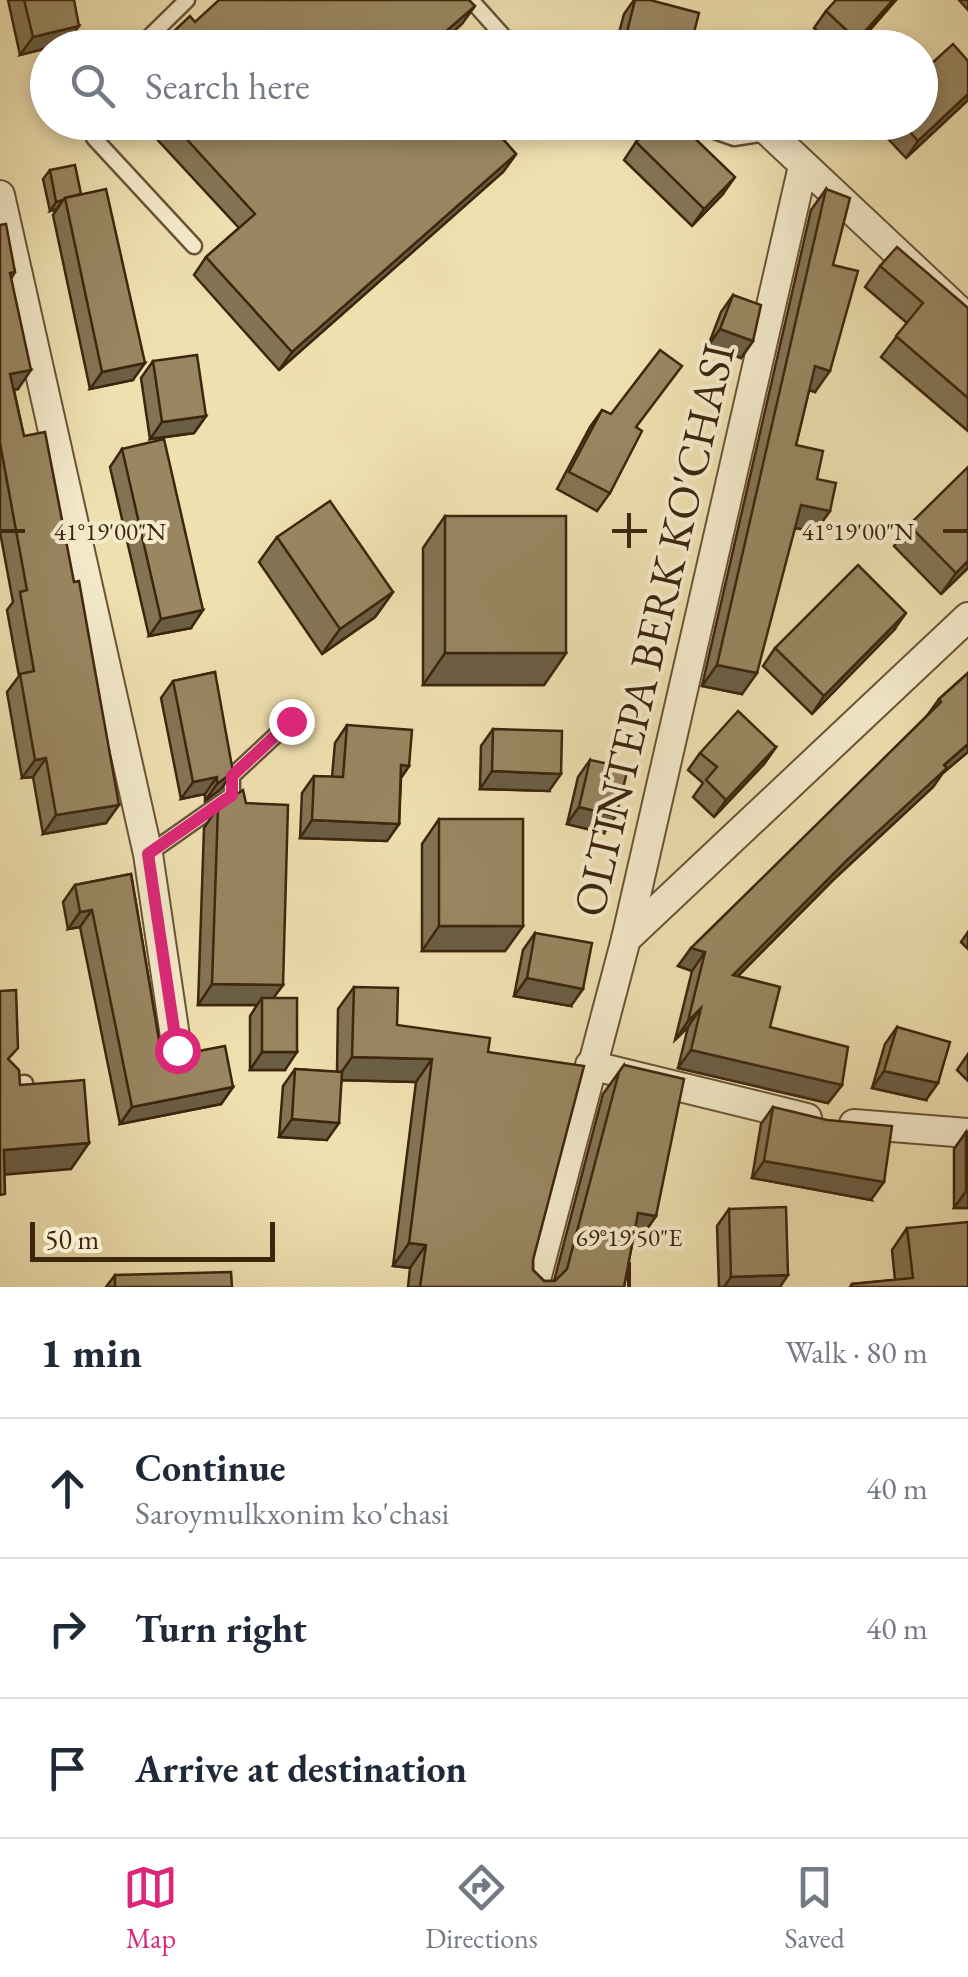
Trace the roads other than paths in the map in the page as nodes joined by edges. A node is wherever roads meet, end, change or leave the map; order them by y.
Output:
1 (187, 0) edge
2 (471, 0) edge
3 (156, 30) edge
4 (498, 30) edge
5 (96, 140) edge
6 (775, 140) edge
7 (803, 166) junction
8 (0, 194) edge
9 (194, 246) dead end
10 (968, 319) edge
11 (968, 616) edge
12 (291, 721) dead end
13 (148, 854) junction
14 (626, 939) junction
15 (177, 1050) dead end
16 (590, 1065) junction
17 (25, 1083) edge
18 (0, 1085) edge
19 (968, 1134) edge
20 (534, 1287) edge

1 - 3 lane
2 - 4 lane
5 - 9 lane
6 - 7 street
7 - 10 street
7 - 14 street, OLTINTEPA BERK KO'CHASI
8 - 13 street
11 - 14 street
12 - 13 lane
13 - 15 street
14 - 16 street, OLTINTEPA BERK KO'CHASI
16 - 19 street
16 - 20 street, OLTINTEPA BERK KO'CHASI
17 - 18 lane

